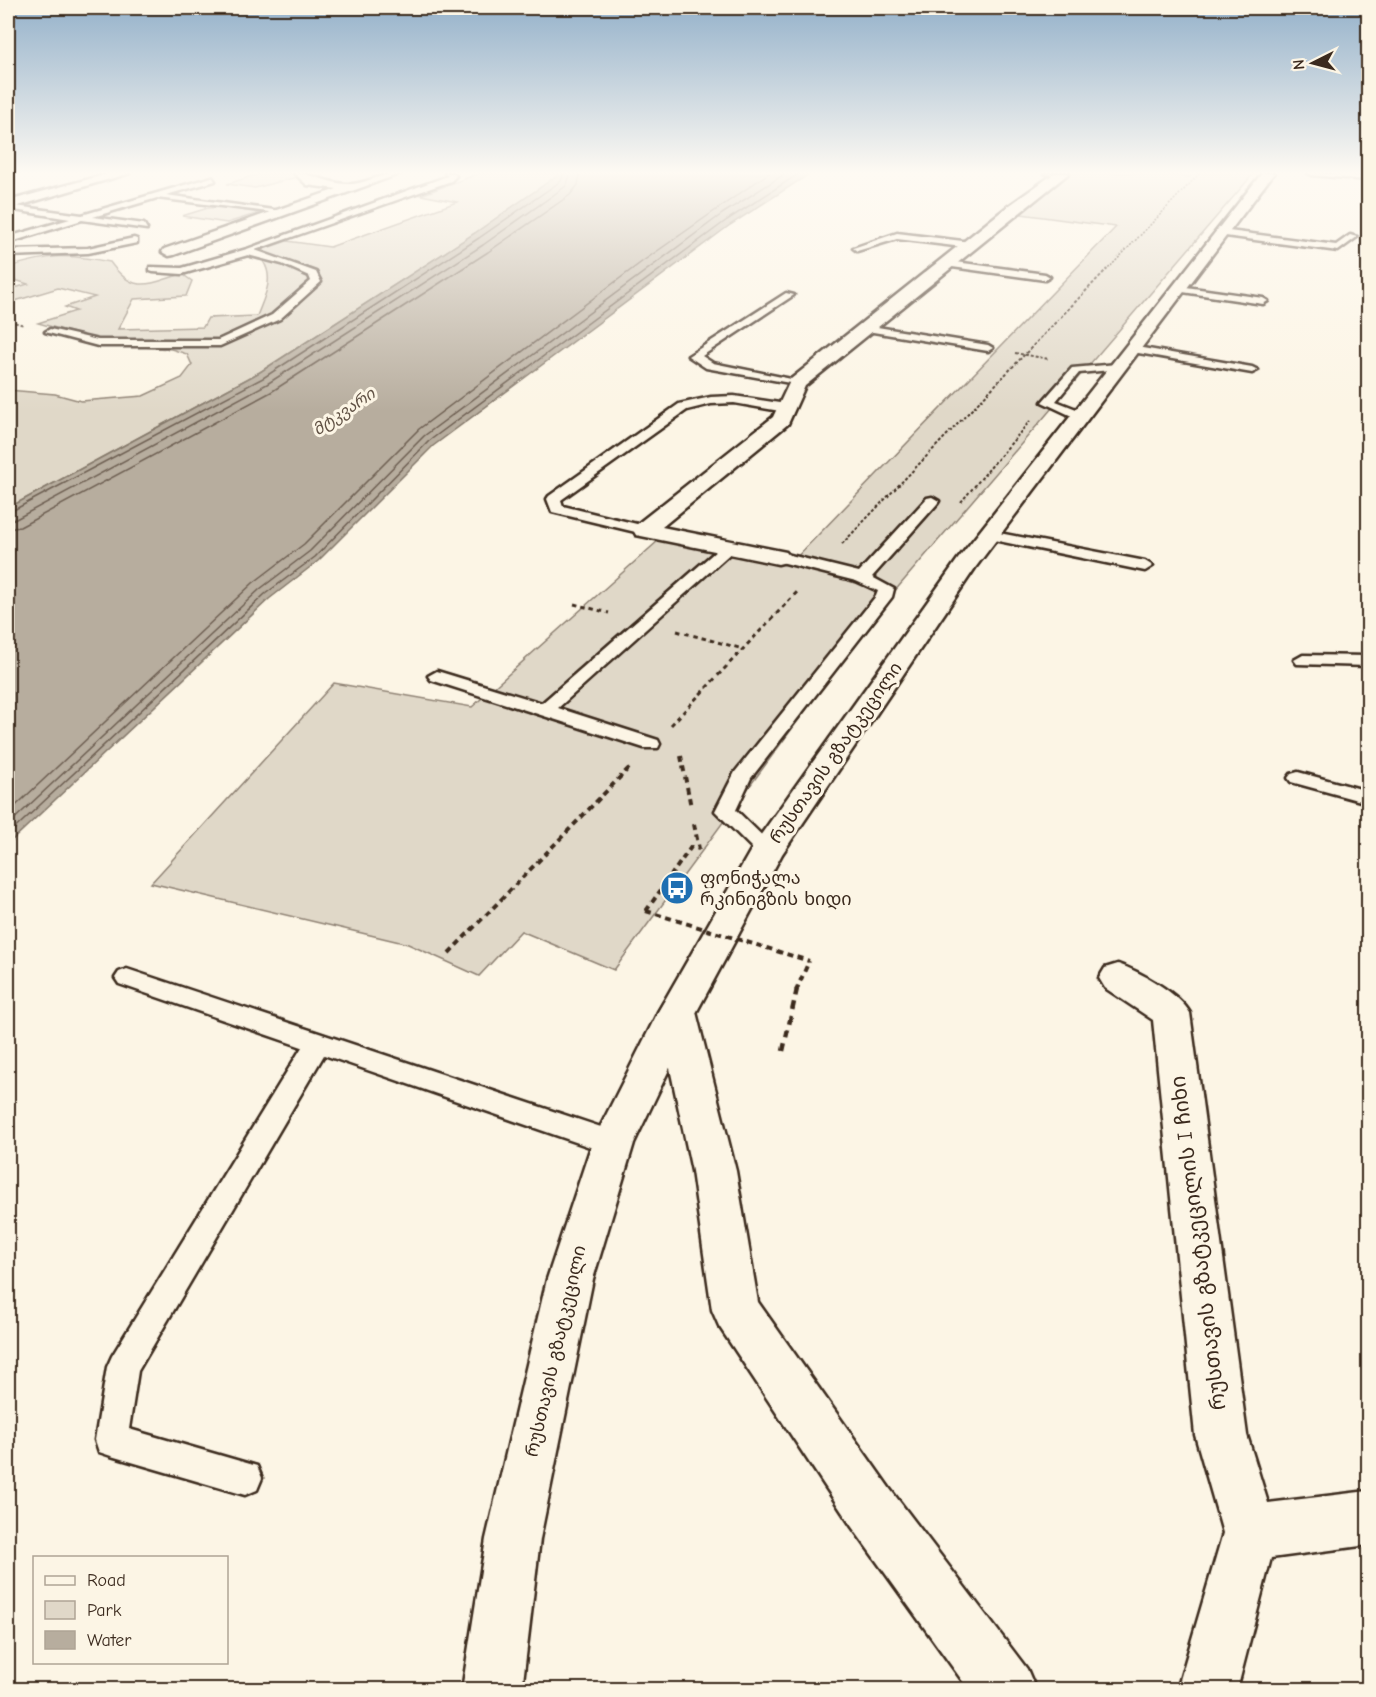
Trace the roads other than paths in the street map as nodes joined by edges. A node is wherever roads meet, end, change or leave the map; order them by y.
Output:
1 (26, 252) edge
2 (246, 252) edge
3 (253, 252) edge
4 (962, 252) edge
5 (1207, 252) edge
6 (8, 253) edge
7 (948, 264) junction
8 (153, 269) dead end
9 (1045, 277) dead end
10 (1179, 290) junction
11 (789, 295) dead end
12 (1263, 301) dead end
13 (865, 328) junction
14 (50, 332) dead end
15 (988, 348) road end
16 (1131, 349) junction
17 (1117, 368) junction
18 (1252, 370) dead end
19 (797, 384) junction
20 (786, 408) junction
21 (1080, 415) junction
22 (932, 501) dead end
23 (644, 530) junction
24 (989, 535) junction
25 (729, 547) junction
26 (778, 557) joint
27 (1145, 566) dead end
28 (862, 578) junction
29 (1303, 660) dead end
30 (1368, 661) edge
31 (437, 676) dead end
32 (544, 711) junction
33 (651, 744) dead end
34 (1298, 778) dead end
35 (1368, 797) edge
36 (767, 851) junction
37 (127, 978) dead end
38 (1118, 978) dead end
39 (677, 1012) junction
40 (318, 1043) junction
41 (613, 1143) junction
42 (245, 1478) dead end
43 (1368, 1518) edge
44 (1250, 1533) junction
45 (492, 1689) edge
46 (1006, 1689) edge
47 (1207, 1689) edge

1 - 6 lane
2 - 8 lane
3 - 14 lane
4 - 7 main road
5 - 10 main road, რუსთავის გზატკეცილი
7 - 9 lane
7 - 13 main road
10 - 12 lane
10 - 16 main road, რუსთავის გზატკეცილი
11 - 19 lane
13 - 15 lane
13 - 19 main road
16 - 17 main road, რუსთავის გზატკეცილი
16 - 18 lane
17 - 21 main road, რუსთავის გზატკეცილი
17 - 21 lane
19 - 20 main road
20 - 23 main road
20 - 23 lane
21 - 24 main road, რუსთავის გზატკეცილი
22 - 28 lane
23 - 25 main road
24 - 27 lane
24 - 36 main road, რუსთავის გზატკეცილი
25 - 26 main road
25 - 32 lane
26 - 28 lane
28 - 36 lane
29 - 30 lane
31 - 32 lane
32 - 33 lane
34 - 35 lane
36 - 39 main road, რუსთავის გზატკეცილი
37 - 40 lane
38 - 44 main road, რუსთავის გზატკეცილის I ჩიხი
39 - 41 main road, რუსთავის გზატკეცილი
39 - 46 main road
40 - 41 lane
40 - 42 lane
41 - 45 main road, რუსთავის გზატკეცილი
43 - 44 main road
44 - 47 main road

